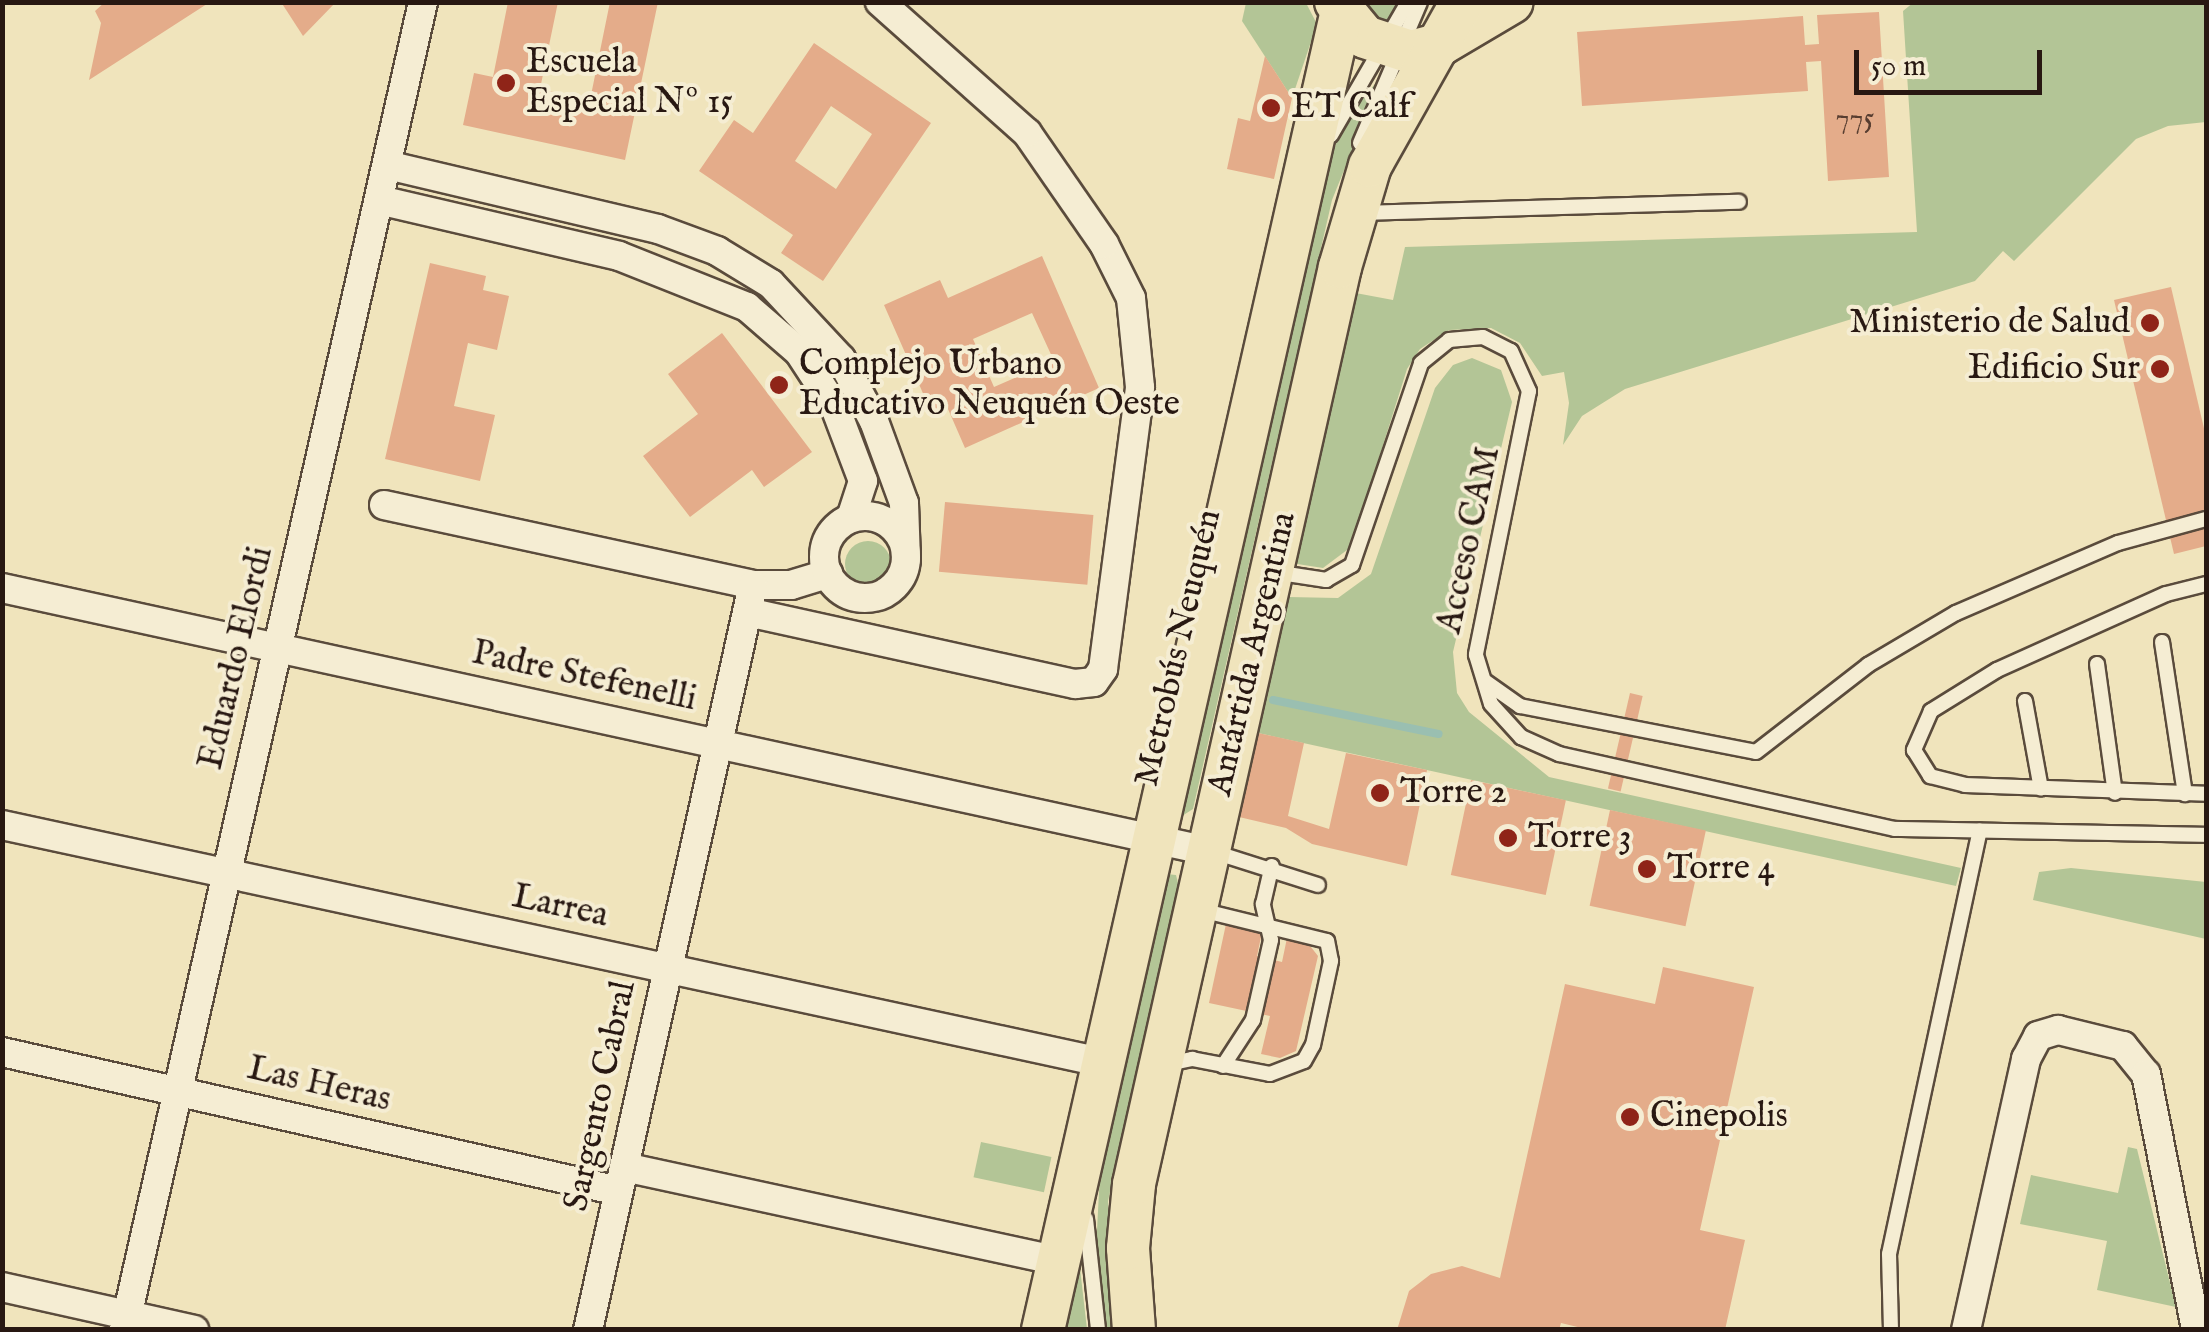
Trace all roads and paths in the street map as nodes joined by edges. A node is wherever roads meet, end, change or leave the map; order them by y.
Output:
1 (423, 2) edge
2 (880, 2) edge
3 (1408, 2) edge
4 (1420, 2) edge
5 (1462, 2) edge
6 (1512, 2) edge
7 (1340, 5) edge
8 (1410, 47) junction
9 (387, 165) junction
10 (1351, 166) dead end
11 (379, 200) junction
12 (1739, 202) dead end
13 (629, 221) junction
14 (1342, 225) junction
15 (619, 256) junction
16 (797, 307) junction
17 (776, 328) junction
18 (384, 505) dead end
19 (851, 518) junction
20 (2206, 519) edge
21 (906, 559) junction
22 (1271, 572) junction
23 (828, 574) junction
24 (2206, 584) edge
25 (2, 588) edge
26 (750, 598) junction
27 (2162, 642) dead end
28 (278, 648) junction
29 (2097, 664) dead end
30 (1477, 669) junction
31 (2025, 701) dead end
32 (718, 744) junction
33 (2041, 790) junction
34 (2115, 793) junction
35 (2185, 794) junction
36 (2206, 794) edge
37 (2, 825) edge
38 (1980, 831) junction
39 (2206, 835) edge
40 (1179, 845) junction
41 (1272, 866) junction
42 (227, 873) junction
43 (1318, 885) dead end
44 (1195, 908) junction
45 (1269, 925) junction
46 (668, 968) junction
47 (2, 1052) edge
48 (1102, 1062) junction
49 (1222, 1066) junction
50 (1160, 1070) junction
51 (178, 1092) junction
52 (622, 1179) junction
53 (1115, 1192) dead end
54 (1058, 1261) junction
55 (1111, 1278) dead end
56 (2, 1288) edge
57 (126, 1322) edge
58 (194, 1330) edge
59 (588, 1330) edge
60 (1043, 1330) edge
61 (1098, 1330) edge
62 (1116, 1330) edge
63 (1134, 1330) edge
64 (1891, 1330) edge
65 (1966, 1330) edge
66 (2196, 1330) edge

1 - 9 street, Eduardo Elordi
2 - 26 street
3 - 8 lane, Metrobús Neuquén
4 - 8 lane, Metrobús Neuquén
5 - 8 main road, Antártida Argentina
6 - 8 main road
7 - 8 main road
7 - 40 main road, Antártida Argentina
8 - 10 lane, Metrobús Neuquén
8 - 14 main road, Antártida Argentina
8 - 40 lane, Metrobús Neuquén
9 - 11 street, Eduardo Elordi
9 - 13 street
11 - 15 street
11 - 28 street, Eduardo Elordi
12 - 14 lane
13 - 15 street
13 - 16 street
14 - 22 main road, Antártida Argentina
14 - 40 lane, Metrobús Neuquén
15 - 17 street
16 - 17 street
16 - 21 street
17 - 19 street
18 - 26 street
19 - 21 street
19 - 23 street
20 - 30 lane
21 - 23 street
22 - 30 lane, Acceso CAM
22 - 40 main road, Antártida Argentina
23 - 26 street
24 - 33 lane
25 - 28 street, Padre Stefenelli
26 - 32 street, Sargento Cabral
27 - 35 lane
28 - 32 street, Padre Stefenelli
28 - 42 street, Eduardo Elordi
29 - 34 lane
30 - 38 lane, Acceso CAM
31 - 33 lane
32 - 40 street, Padre Stefenelli
32 - 46 street, Sargento Cabral
33 - 34 lane
34 - 35 lane
35 - 36 lane
37 - 42 street, Larrea
38 - 39 lane, Acceso CAM
38 - 64 lane
40 - 41 lane
40 - 44 main road, Antártida Argentina
40 - 48 main road, Antártida Argentina
40 - 53 lane, Metrobús Neuquén
40 - 61 lane, Metrobús Neuquén
41 - 43 lane
41 - 45 lane
42 - 46 street, Larrea
42 - 51 street, Eduardo Elordi
44 - 45 lane
44 - 50 main road, Antártida Argentina
45 - 49 lane
45 - 49 lane
46 - 48 street, Larrea
46 - 52 street, Sargento Cabral
47 - 51 street, Las Heras
48 - 54 main road, Antártida Argentina
49 - 50 lane
50 - 63 main road, Antártida Argentina
51 - 52 street, Las Heras
51 - 57 street, Eduardo Elordi
52 - 54 street, Las Heras
52 - 59 street, Sargento Cabral
54 - 60 main road, Antártida Argentina
55 - 62 lane
56 - 57 street
57 - 58 street
65 - 66 street

